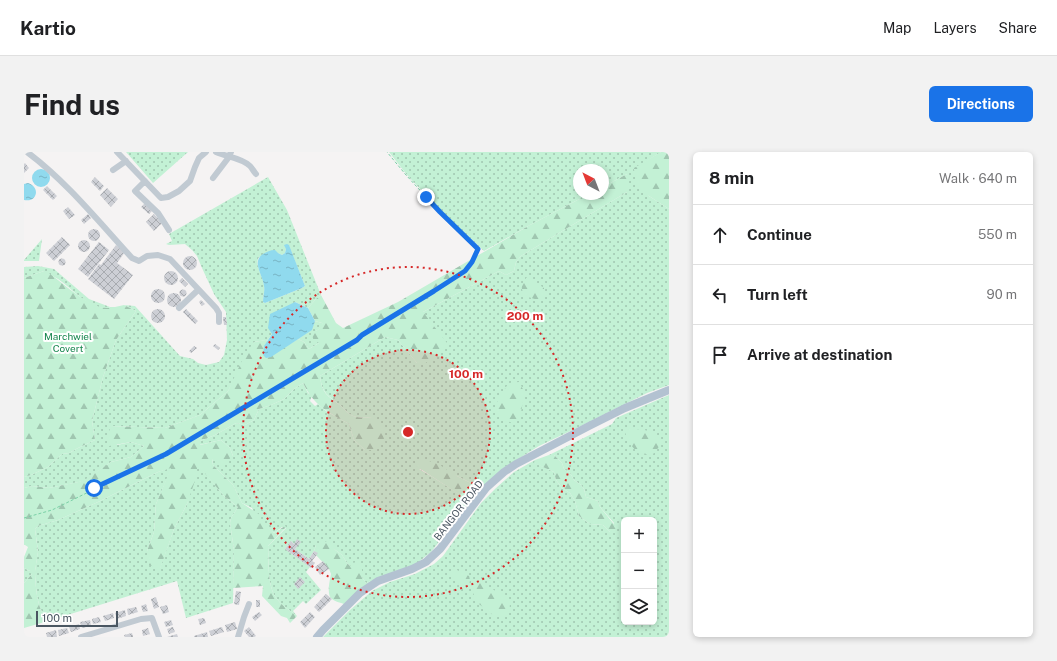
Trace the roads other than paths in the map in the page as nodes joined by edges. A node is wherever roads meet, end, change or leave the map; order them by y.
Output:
1 (27, 152) edge
2 (117, 152) edge
3 (206, 152) edge
4 (216, 152) edge
5 (24, 154) edge
6 (230, 155) edge
7 (126, 161) junction
8 (113, 170) dead end
9 (256, 174) dead end
10 (213, 178) dead end
11 (145, 181) junction
12 (168, 230) dead end
13 (198, 290) junction
14 (179, 308) dead end
15 (219, 322) dead end
16 (669, 390) edge
17 (249, 604) dead end
18 (80, 637) edge
19 (159, 637) edge
20 (238, 637) edge
21 (317, 637) edge

1 - 5 street
1 - 13 street
2 - 7 street
3 - 11 street
4 - 6 street
6 - 9 street
6 - 10 street
7 - 8 street
7 - 11 street
11 - 12 street
13 - 14 street
13 - 15 street
16 - 21 main road, BANGOR ROAD
17 - 20 street
18 - 19 street

